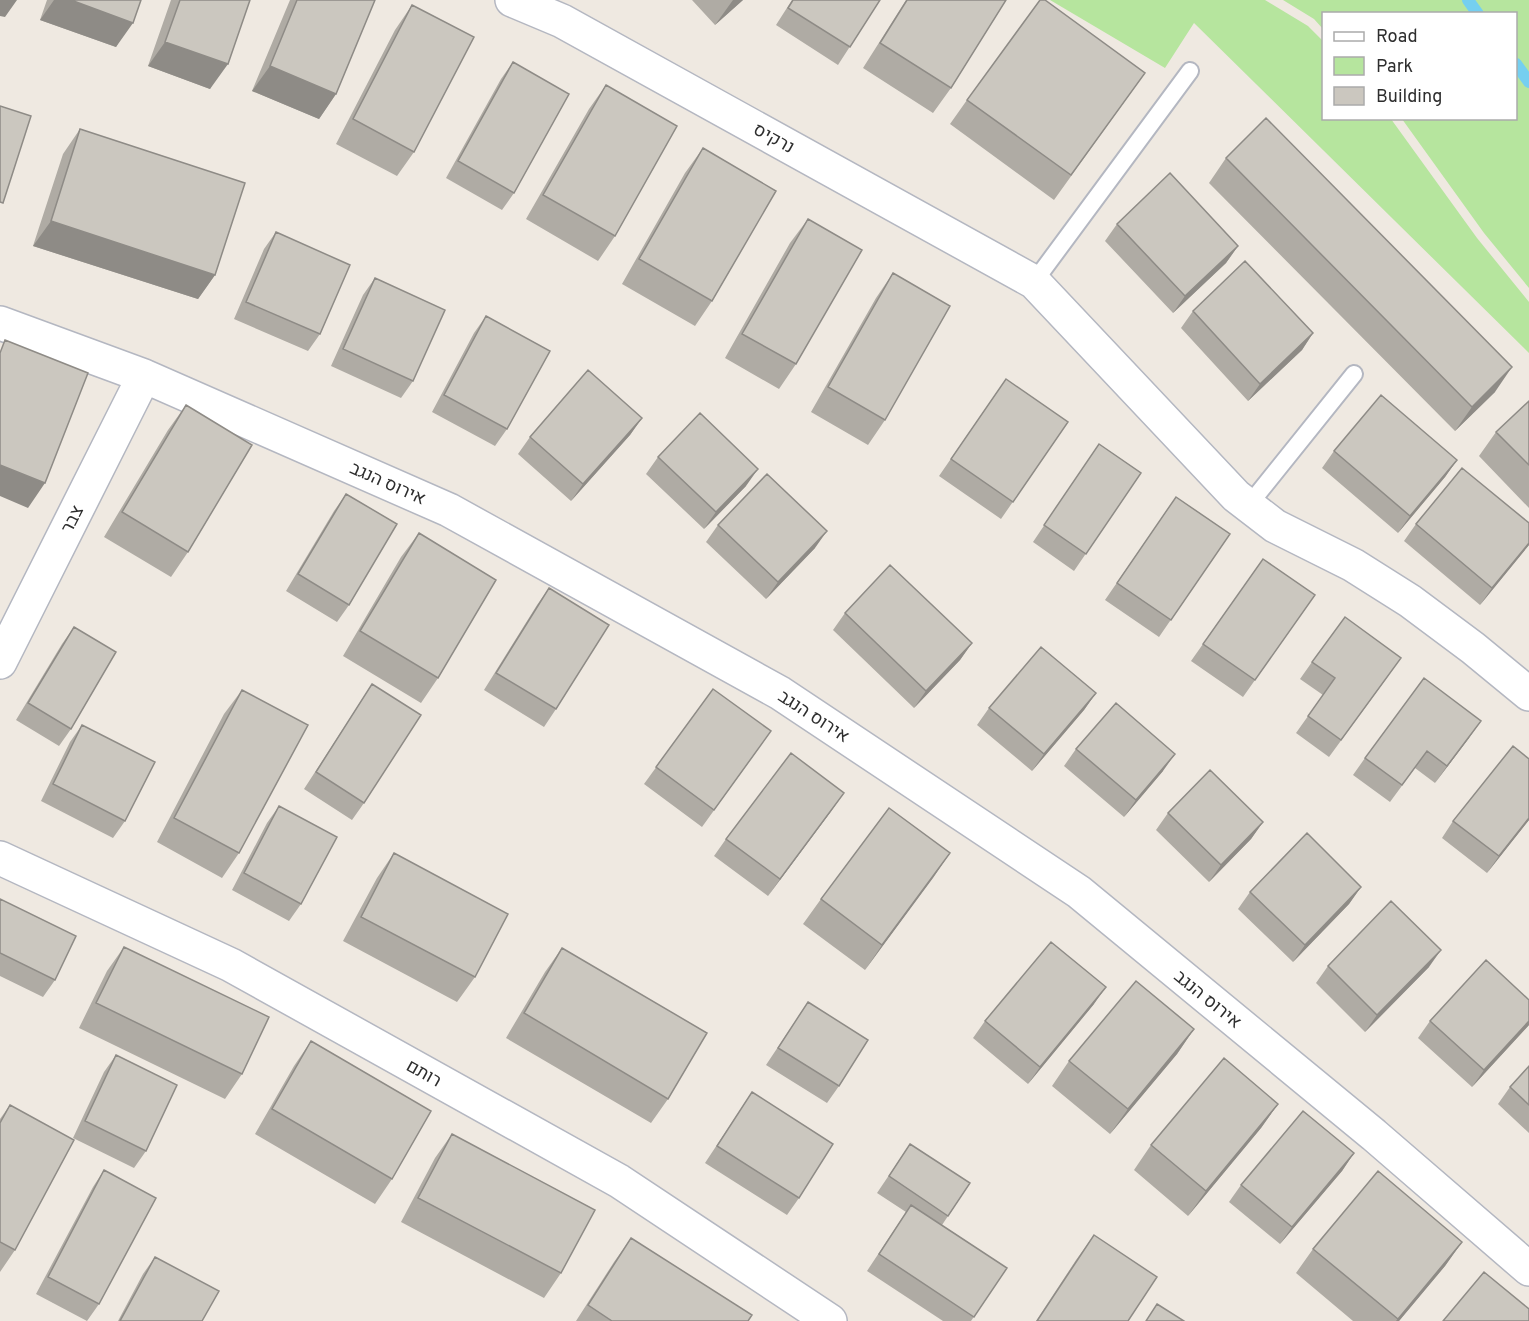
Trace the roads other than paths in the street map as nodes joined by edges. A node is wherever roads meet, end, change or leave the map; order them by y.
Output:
1 (512, 0) edge
2 (1190, 70) dead end
3 (1034, 282) junction
4 (0, 323) edge
5 (1354, 374) dead end
6 (144, 376) junction
7 (1248, 506) junction
8 (0, 662) edge
9 (1529, 694) edge
10 (0, 858) edge
11 (1529, 1269) edge
12 (830, 1321) edge

1 - 3 street, נרקיס
2 - 3 lane
3 - 7 street, נרקיס
4 - 6 street, אירוס הנגב
5 - 7 lane
6 - 8 street, צבר
6 - 11 street, אירוס הנגב
7 - 9 street, נרקיס
10 - 12 street, רותם

